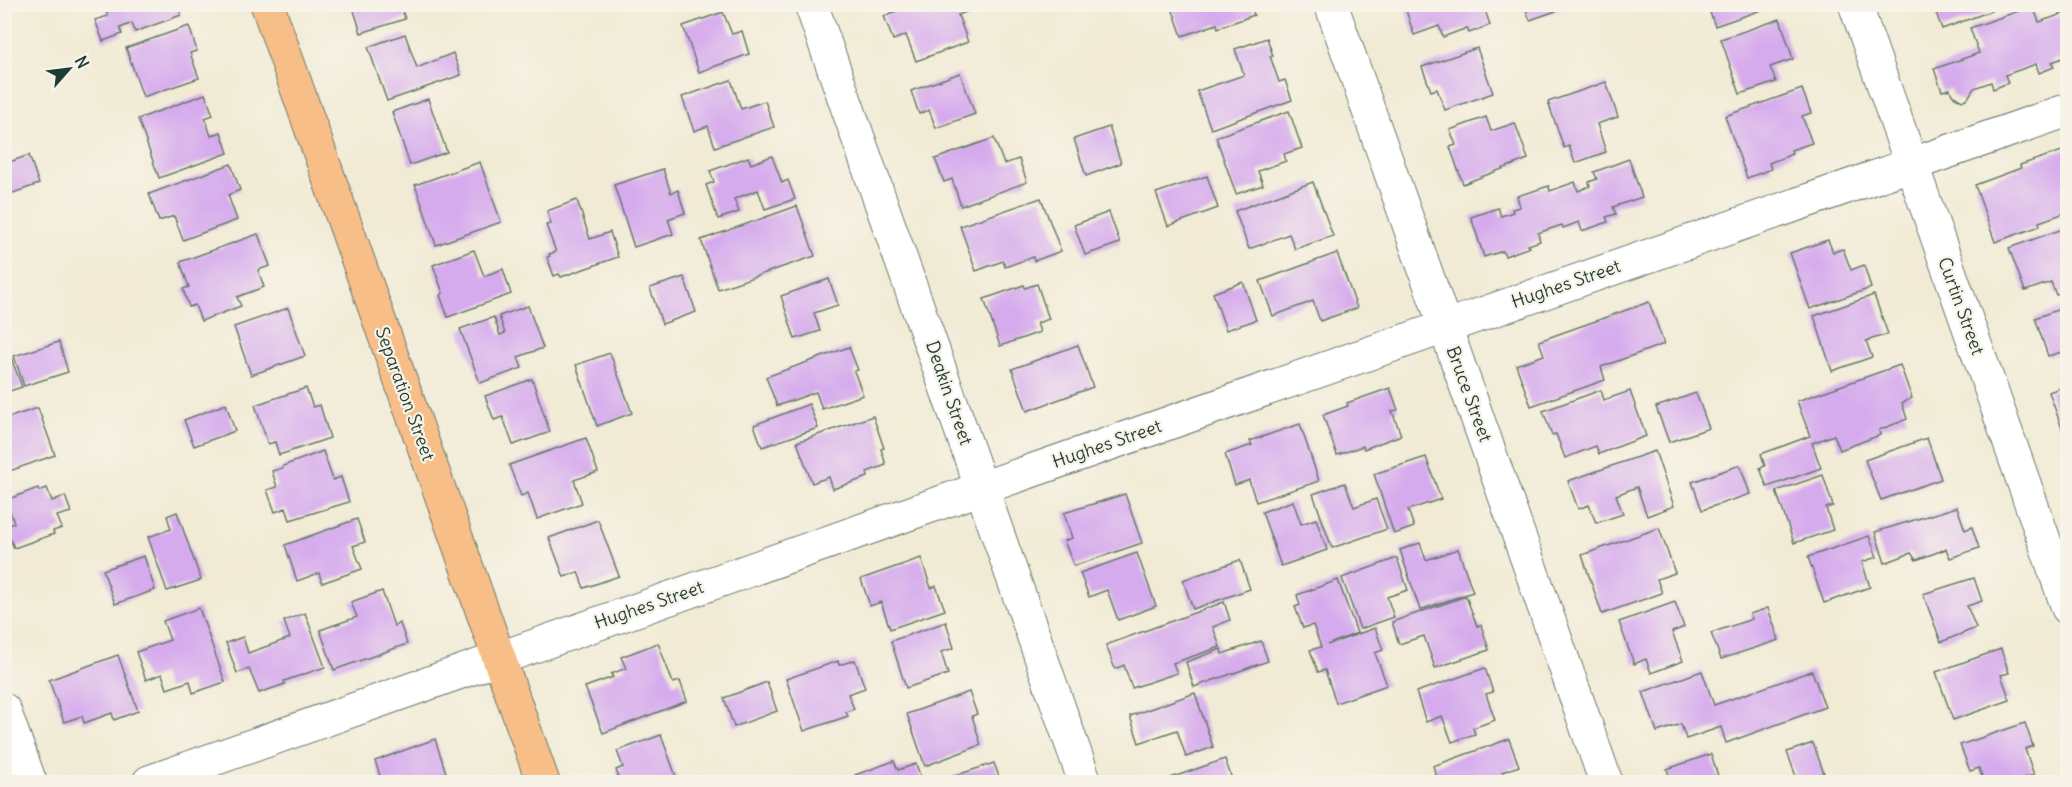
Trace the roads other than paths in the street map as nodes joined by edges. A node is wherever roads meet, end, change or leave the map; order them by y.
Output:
1 (267, 4) edge
2 (811, 4) edge
3 (1331, 4) edge
4 (1855, 4) edge
5 (2067, 110) edge
6 (1911, 164) junction
7 (1444, 326) junction
8 (982, 488) junction
9 (2067, 608) edge
10 (498, 658) junction
11 (4, 710) edge
12 (30, 783) edge
13 (149, 783) edge
14 (543, 783) edge
15 (1085, 783) edge
16 (1606, 783) edge

1 - 10 main road, Separation Street
2 - 8 street, Deakin Street
3 - 7 street, Bruce Street
4 - 6 street, Curtin Street
5 - 6 street, Hughes Street
6 - 7 street, Hughes Street
6 - 9 street, Curtin Street
7 - 8 street, Hughes Street
7 - 16 street, Bruce Street
8 - 10 street, Hughes Street
8 - 15 street, Deakin Street
10 - 13 street, Hughes Street
10 - 14 main road, Separation Street
11 - 12 street

